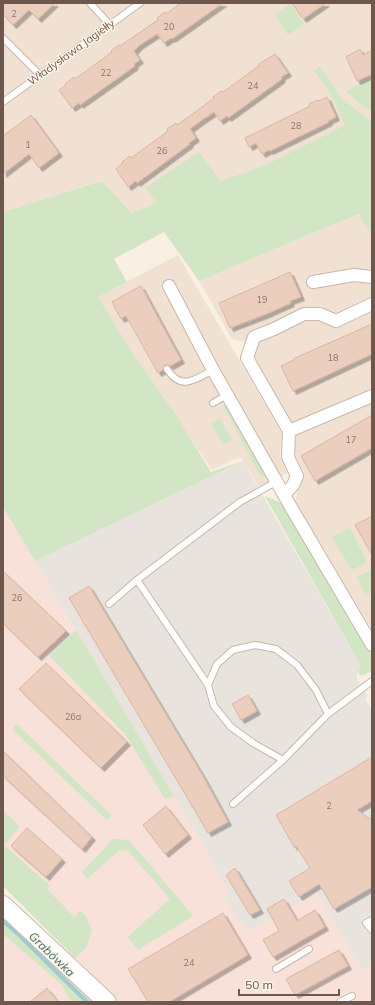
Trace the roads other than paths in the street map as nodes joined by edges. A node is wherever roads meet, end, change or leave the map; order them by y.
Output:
1 (90, 3) edge
2 (140, 3) edge
3 (110, 25) junction
4 (3, 38) edge
5 (40, 75) junction
6 (3, 102) edge
7 (372, 277) edge
8 (313, 282) dead end
9 (169, 286) dead end
10 (372, 304) edge
11 (167, 369) dead end
12 (213, 370) junction
13 (227, 395) junction
14 (372, 396) edge
15 (213, 403) dead end
16 (289, 431) junction
17 (276, 482) junction
18 (284, 495) junction
19 (137, 580) junction
20 (110, 604) dead end
21 (372, 645) edge
22 (372, 681) edge
23 (208, 685) junction
24 (328, 714) junction
25 (283, 760) junction
26 (233, 804) dead end
27 (3, 905) edge
28 (372, 920) edge
29 (372, 930) edge
30 (309, 949) dead end
31 (276, 969) dead end
32 (352, 996) dead end
33 (107, 1002) edge
34 (340, 1002) edge

1 - 3 lane
2 - 3 lane, Władysława Jagiełły
3 - 5 lane, Władysława Jagiełły
4 - 5 lane
5 - 6 lane, Władysława Jagiełły
7 - 8 street
9 - 12 street
10 - 16 street
11 - 12 lane
12 - 13 street
13 - 15 lane
13 - 17 street
14 - 16 street
16 - 18 street
17 - 18 street
17 - 19 lane
18 - 21 street
19 - 20 lane
19 - 23 lane
22 - 24 lane
23 - 24 lane
23 - 25 lane
24 - 25 lane
25 - 26 lane
27 - 33 street
28 - 29 lane
30 - 31 lane
32 - 34 lane

